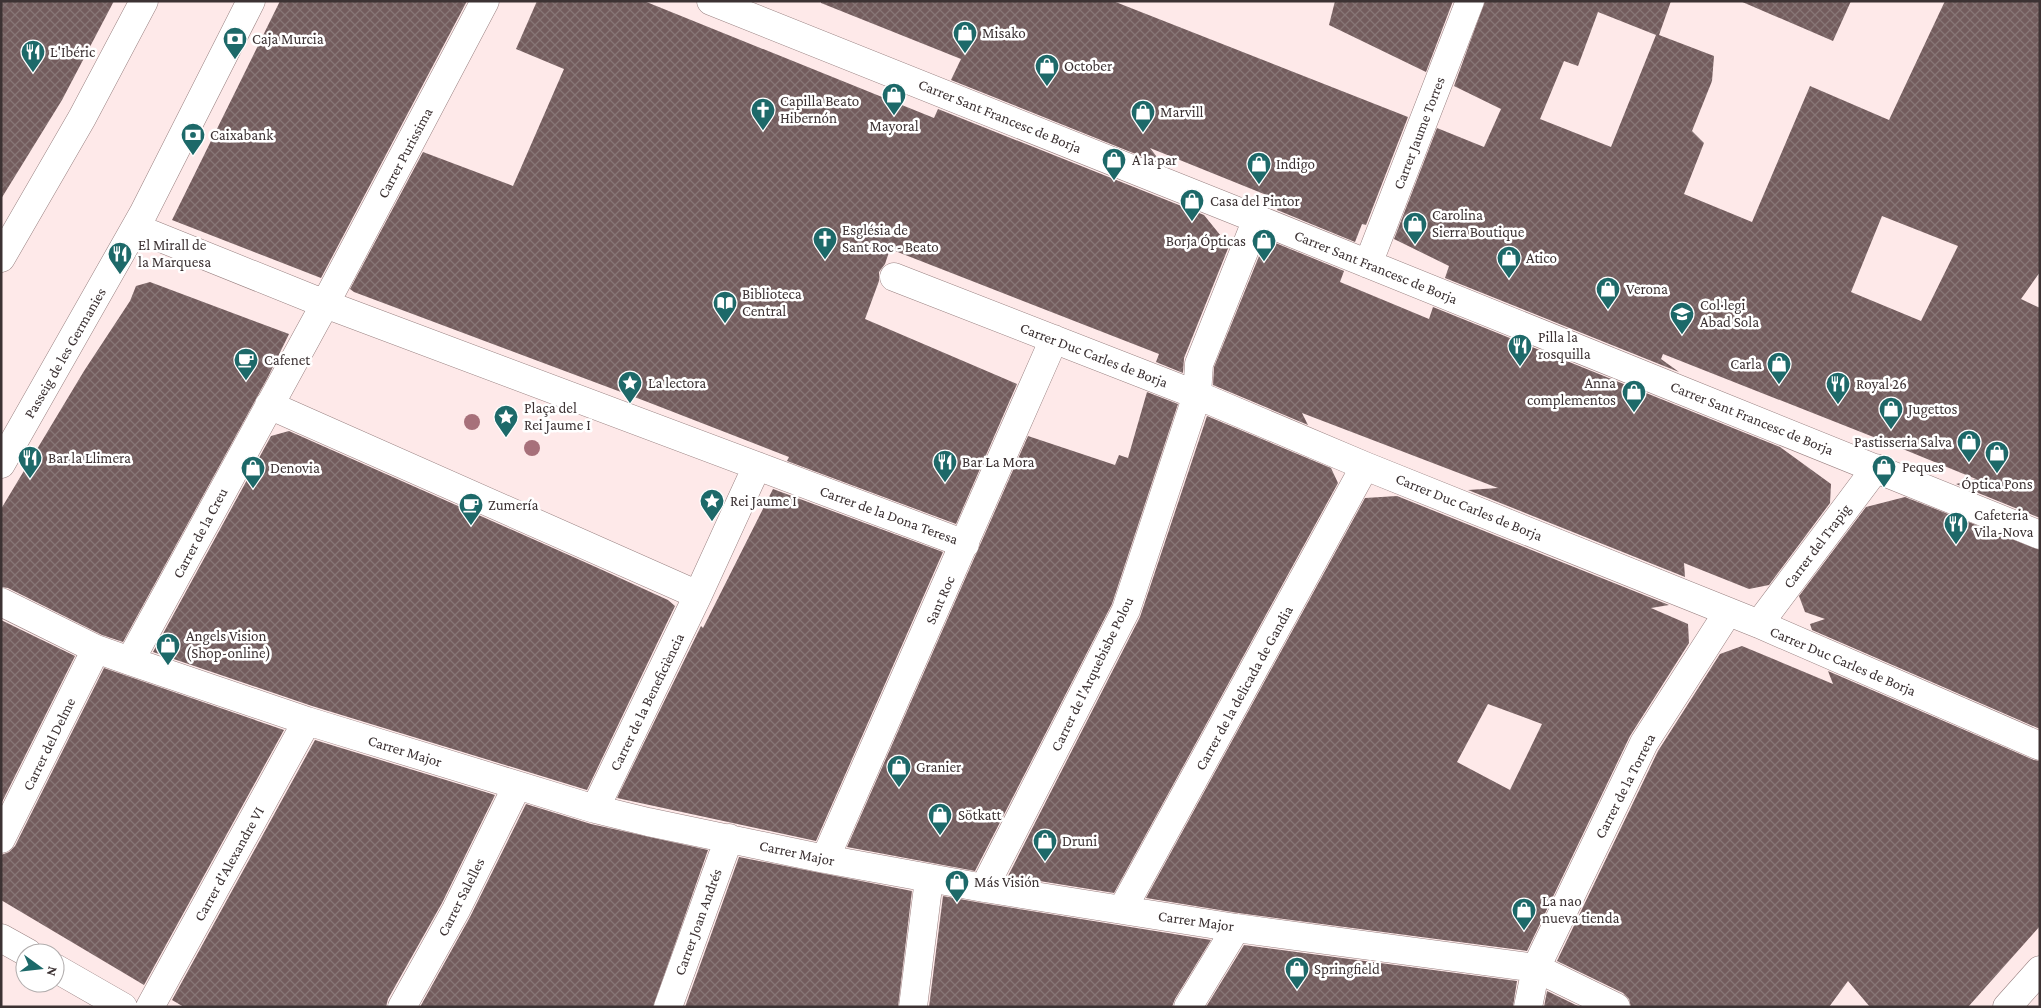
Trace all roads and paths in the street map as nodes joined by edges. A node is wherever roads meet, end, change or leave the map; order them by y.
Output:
1 (144, 1) edge
2 (251, 1) edge
3 (485, 1) edge
4 (711, 1) edge
5 (1470, 1) edge
6 (1257, 219) junction
7 (136, 228) junction
8 (1, 258) edge
9 (1368, 264) junction
10 (894, 277) dead end
11 (325, 304) junction
12 (1054, 339) junction
13 (1197, 395) junction
14 (269, 405) junction
15 (1, 464) edge
16 (757, 466) junction
17 (1365, 466) junction
18 (1876, 468) junction
19 (2040, 535) edge
20 (965, 544) junction
21 (698, 596) junction
22 (1, 602) edge
23 (1728, 612) junction
24 (1759, 624) junction
25 (96, 648) junction
26 (130, 661) junction
27 (307, 721) junction
28 (2040, 746) edge
29 (517, 786) junction
30 (595, 809) junction
31 (729, 838) junction
32 (1, 840) edge
33 (825, 859) junction
34 (930, 878) junction
35 (984, 888) junction
36 (1122, 910) junction
37 (1236, 928) junction
38 (1, 938) edge
39 (15, 946) edge
40 (1536, 968) junction
41 (2040, 970) edge
42 (65, 974) edge
43 (123, 1007) edge
44 (150, 1007) edge
45 (402, 1007) edge
46 (668, 1007) edge
47 (913, 1007) edge
48 (1188, 1007) edge
49 (1528, 1007) edge
50 (1616, 1007) edge
51 (2007, 1007) edge

1 - 8 street
2 - 7 street, Passeig de les Germanies
3 - 11 street, Carrer Purissima
4 - 6 street, Carrer Sant Francesc de Borja
5 - 9 street, Carrer Jaume Torres
6 - 9 street, Carrer Sant Francesc de Borja
6 - 13 street, Carrer de l'Arquebisbe Polou
7 - 11 street
7 - 15 street, Passeig de les Germanies
9 - 18 street, Carrer Sant Francesc de Borja
10 - 12 street, Carrer Duc Carles de Borja
11 - 14 street
11 - 16 street
12 - 13 street, Carrer Duc Carles de Borja
12 - 20 street, Sant Roc
13 - 17 street, Carrer Duc Carles de Borja
13 - 35 street, Carrer de l'Arquebisbe Polou
14 - 21 street
14 - 26 street, Carrer de la Creu
16 - 20 street, Carrer de la Dona Teresa
16 - 21 street
17 - 23 street, Carrer Duc Carles de Borja
17 - 36 street, Carrer de la delicada de Gandia
18 - 19 street, Carrer Sant Francesc de Borja
18 - 24 street, Carrer del Trapig
20 - 33 street, Sant Roc
21 - 30 street, Carrer de la Beneficiència
22 - 25 street, Carrer Major
23 - 24 street, Carrer Duc Carles de Borja
23 - 40 street, Carrer de la Torreta
24 - 28 street, Carrer Duc Carles de Borja
25 - 26 street, Carrer Major
25 - 32 street, Carrer del Delme
26 - 27 street, Carrer Major
27 - 29 street, Carrer Major
27 - 44 street, Carrer d'Alexandre VI
29 - 30 street, Carrer Major
29 - 45 street, Carrer Salelles
30 - 31 street, Carrer Major
31 - 33 street, Carrer Major
31 - 46 street, Carrer Joan Andrés
33 - 34 street, Carrer Major
34 - 35 street, Carrer Major
34 - 47 street
35 - 36 street, Carrer Major
36 - 37 street, Carrer Major
37 - 40 street, Carrer Major
37 - 48 street
38 - 39 street
40 - 49 street, Carrer de la Torreta
40 - 50 street, Carrer Major
41 - 51 street
42 - 43 street

